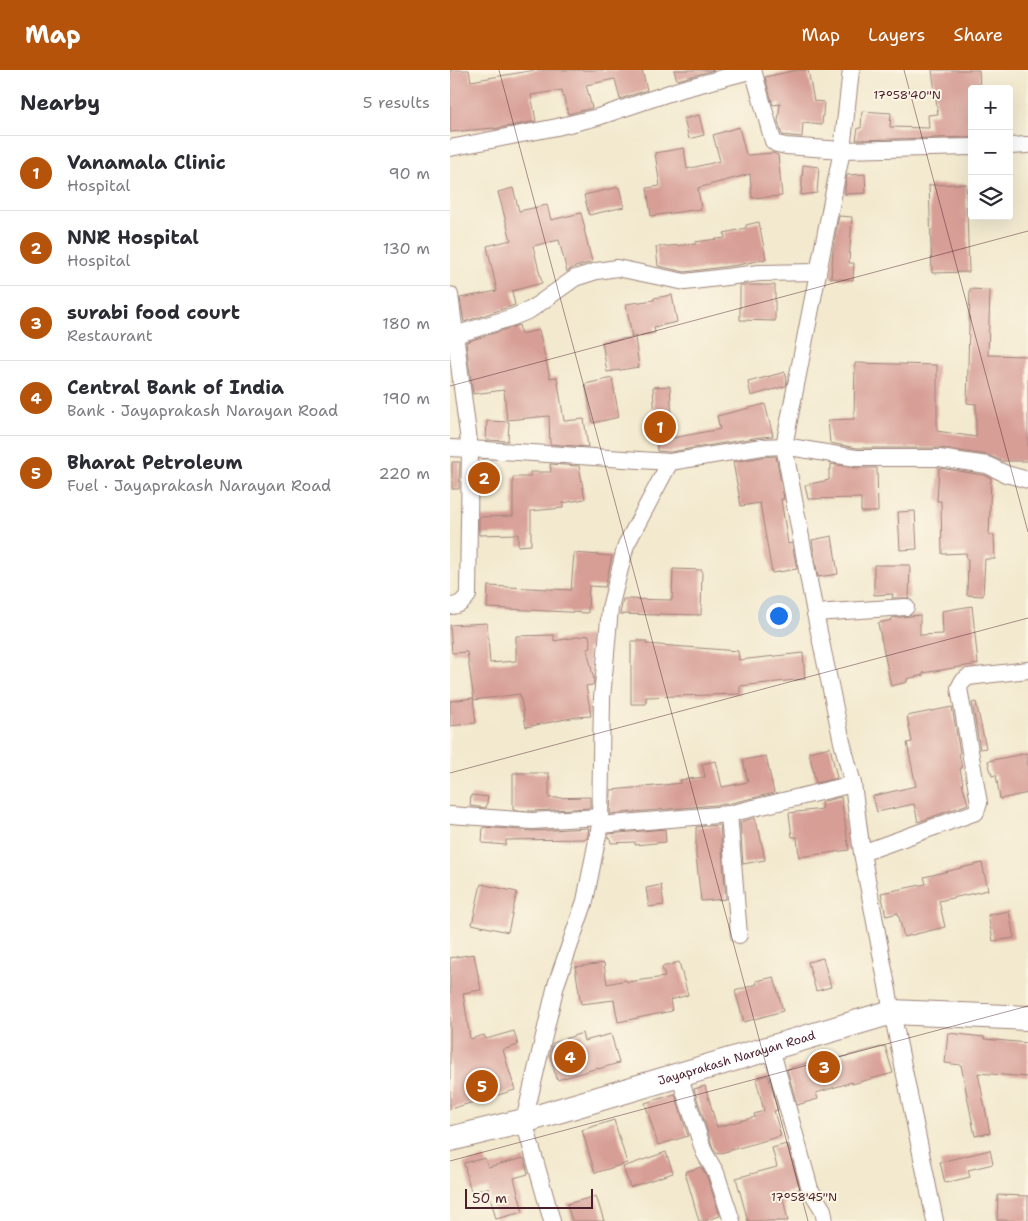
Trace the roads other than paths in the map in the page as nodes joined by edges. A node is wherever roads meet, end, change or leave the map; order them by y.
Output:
1 (753, 70) edge
2 (851, 70) edge
3 (1028, 145) edge
4 (968, 146) edge
5 (1013, 146) edge
6 (450, 148) edge
7 (842, 150) junction
8 (818, 272) junction
9 (450, 295) edge
10 (455, 335) junction
11 (784, 446) junction
12 (450, 448) edge
13 (470, 449) junction
14 (670, 462) junction
15 (1028, 480) edge
16 (450, 606) edge
17 (906, 607) dead end
18 (815, 612) junction
19 (1028, 670) edge
20 (853, 784) junction
21 (450, 814) edge
22 (729, 814) junction
23 (600, 821) junction
24 (862, 853) junction
25 (738, 935) dead end
26 (892, 1012) junction
27 (1028, 1018) edge
28 (771, 1048) junction
29 (679, 1075) junction
30 (524, 1120) junction
31 (450, 1139) edge
32 (552, 1221) edge
33 (732, 1221) edge
34 (825, 1221) edge
35 (935, 1221) edge

1 - 6 street
1 - 7 street
2 - 7 street
3 - 5 street
4 - 7 street
7 - 8 street
8 - 10 street
8 - 11 street
9 - 10 street
10 - 13 street
11 - 14 street
11 - 15 street
11 - 18 street
12 - 13 street
13 - 14 street
13 - 16 street
14 - 23 street
17 - 18 street
18 - 20 street
19 - 24 street
20 - 22 street
20 - 24 street
21 - 23 street
22 - 23 street
22 - 25 street
23 - 30 street
24 - 26 street
26 - 27 street, Jayaprakash Narayan Road
26 - 28 street, Jayaprakash Narayan Road
26 - 35 street
28 - 29 street, Jayaprakash Narayan Road
28 - 34 street
29 - 30 street, Jayaprakash Narayan Road
29 - 33 street
30 - 31 street, Jayaprakash Narayan Road
30 - 32 street

